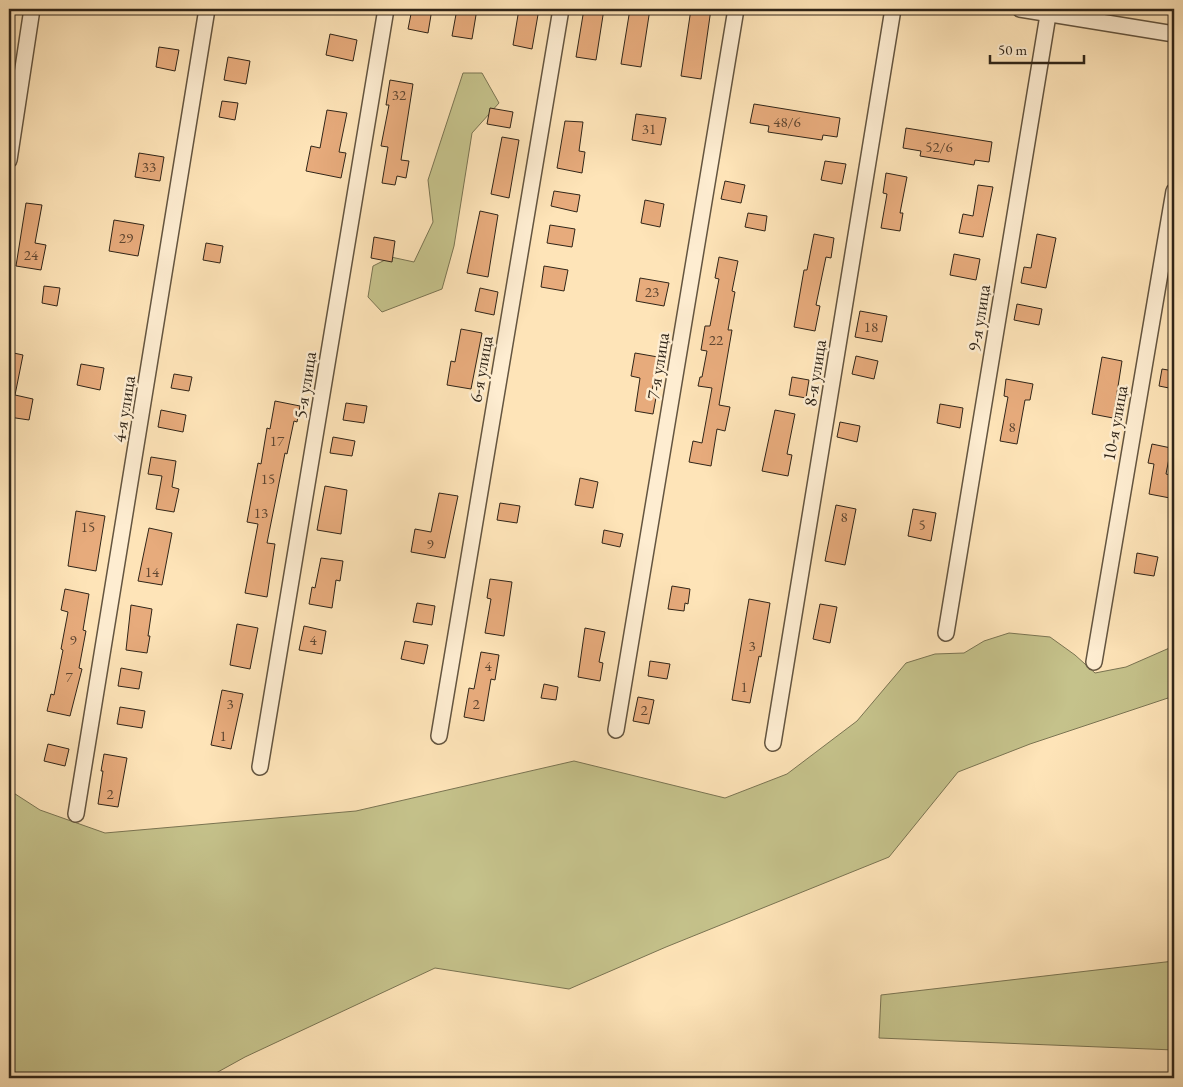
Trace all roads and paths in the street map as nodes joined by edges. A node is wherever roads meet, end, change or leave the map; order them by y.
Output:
1 (32, 9) edge
2 (207, 9) edge
3 (386, 9) edge
4 (562, 9) edge
5 (736, 9) edge
6 (893, 9) edge
7 (1020, 9) edge
8 (1049, 11) edge
9 (1174, 34) edge
10 (9, 160) edge
11 (1174, 191) edge
12 (946, 633) dead end
13 (1094, 662) dead end
14 (616, 730) dead end
15 (439, 736) dead end
16 (773, 743) dead end
17 (260, 767) dead end
18 (76, 814) dead end

1 - 10 street
2 - 18 street, 4-я улица
3 - 17 street, 5-я улица
4 - 15 street, 6-я улица
5 - 14 street, 7-я улица
6 - 16 street, 8-я улица
7 - 8 street
8 - 9 street
8 - 12 street, 9-я улица
11 - 13 street, 10-я улица

